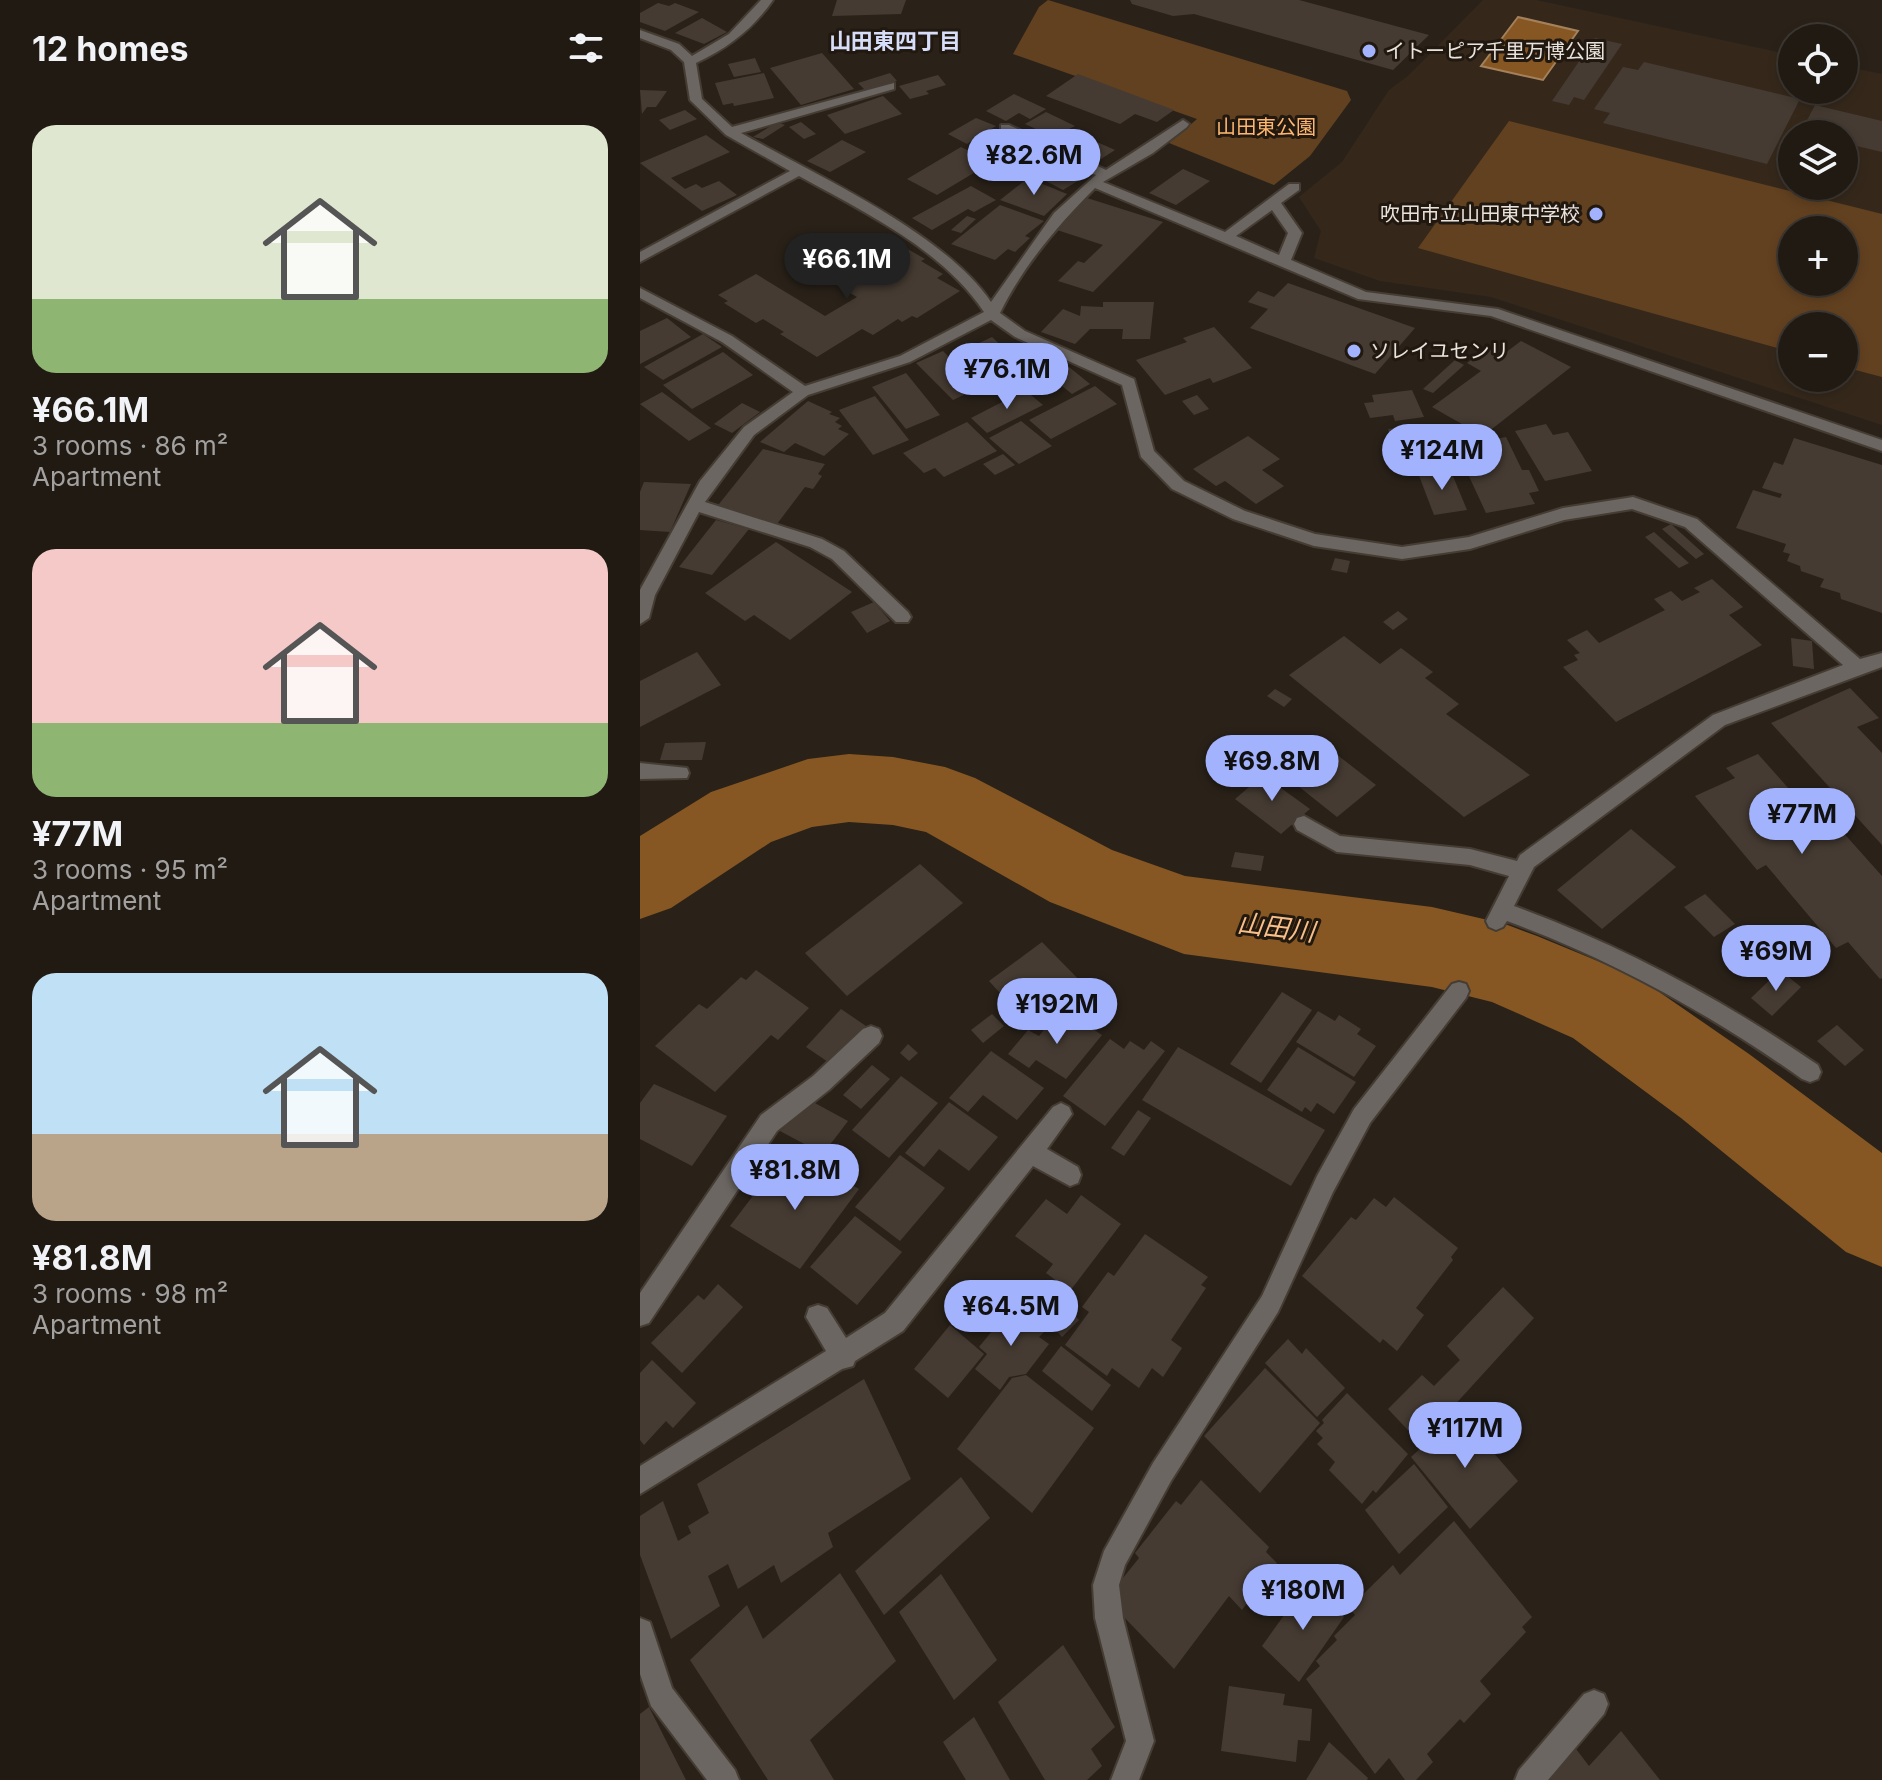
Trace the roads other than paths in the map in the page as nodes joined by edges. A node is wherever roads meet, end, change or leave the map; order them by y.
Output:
1 (767, 0) edge
2 (640, 34) edge
3 (690, 61) junction
4 (890, 86) dead end
5 (1183, 124) dead end
6 (1005, 128) dead end
7 (730, 132) junction
8 (1048, 148) junction
9 (1029, 160) dead end
10 (799, 171) junction
11 (1106, 175) junction
12 (1093, 183) junction
13 (1294, 187) dead end
14 (1274, 203) junction
15 (1226, 237) junction
16 (640, 258) edge
17 (1283, 262) junction
18 (640, 292) edge
19 (992, 314) junction
20 (803, 392) junction
21 (1882, 446) edge
22 (695, 505) junction
23 (902, 617) dead end
24 (640, 618) edge
25 (1882, 660) edge
26 (1857, 667) junction
27 (640, 771) edge
28 (680, 773) dead end
29 (1304, 824) dead end
30 (1522, 871) junction
31 (1459, 991) dead end
32 (871, 1036) dead end
33 (1810, 1072) dead end
34 (1061, 1114) dead end
35 (1031, 1152) junction
36 (1070, 1175) dead end
37 (640, 1314) edge
38 (818, 1317) dead end
39 (844, 1357) junction
40 (640, 1481) edge
41 (640, 1632) edge
42 (1594, 1704) dead end
43 (725, 1780) edge
44 (1125, 1780) edge
45 (1529, 1780) edge

1 - 3 street
2 - 3 street
3 - 7 street
4 - 7 street
5 - 11 street
6 - 8 street
7 - 10 street
8 - 9 street
8 - 11 street
10 - 16 street
10 - 19 street
11 - 12 street
12 - 15 street
12 - 19 street
13 - 14 street
14 - 15 street
14 - 17 street
15 - 17 street
17 - 21 street
18 - 20 street
19 - 20 street
19 - 26 street
20 - 22 street
22 - 23 street
22 - 24 street
25 - 26 street
26 - 30 street
27 - 28 street
29 - 30 street
30 - 33 street
31 - 44 street
32 - 37 street
34 - 35 street
35 - 36 street
35 - 39 street
38 - 39 street
39 - 40 street
41 - 43 street
42 - 45 street

